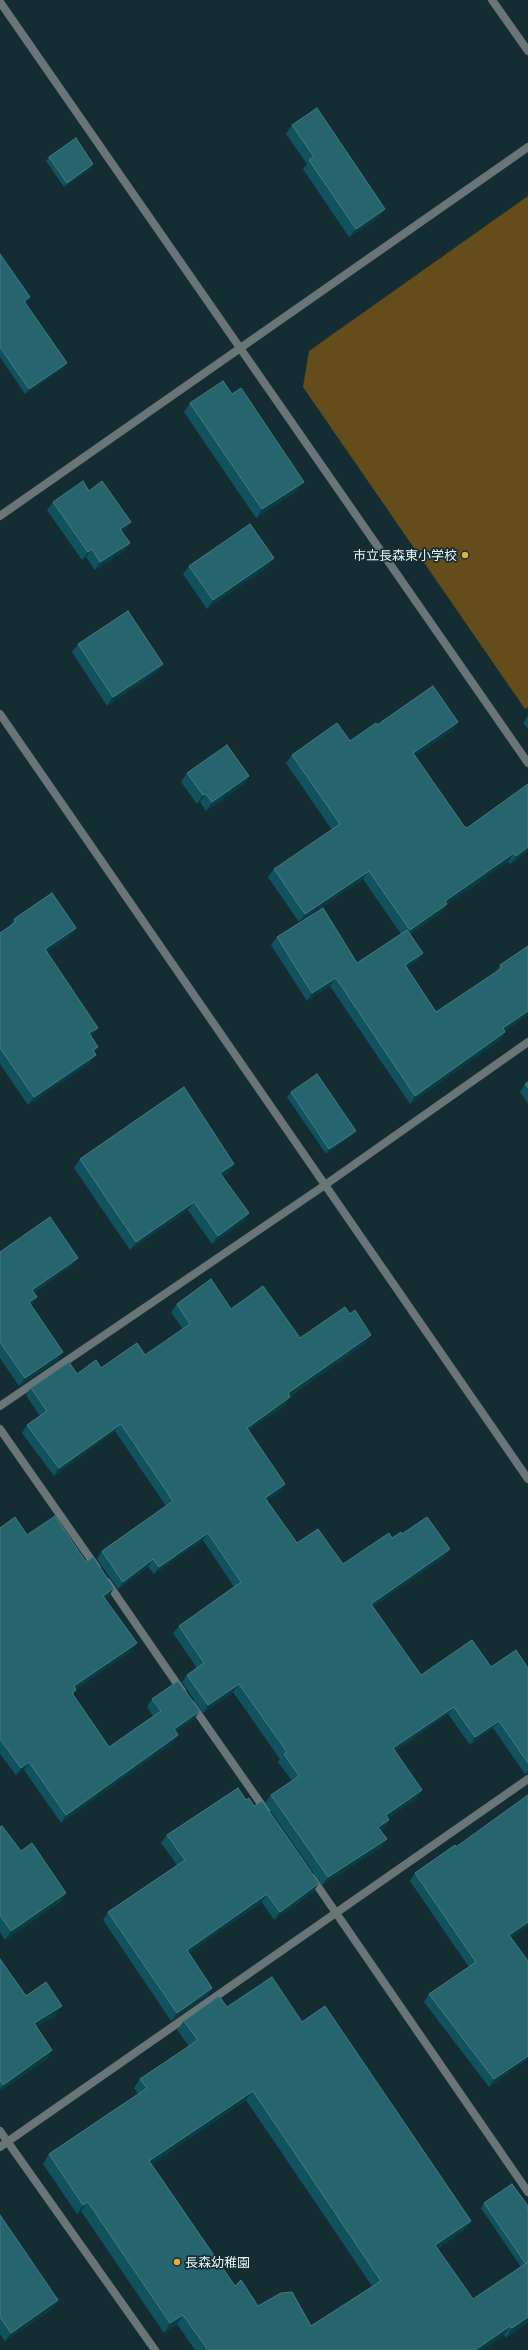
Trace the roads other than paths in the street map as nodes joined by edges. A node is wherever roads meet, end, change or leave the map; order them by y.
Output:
1 (492, 0) edge
2 (0, 2) edge
3 (528, 51) edge
4 (528, 147) edge
5 (241, 348) junction
6 (0, 516) edge
7 (0, 714) edge
8 (528, 763) edge
9 (528, 1042) edge
10 (325, 1185) junction
11 (0, 1406) edge
12 (0, 1429) edge
13 (528, 1479) edge
14 (528, 1779) edge
15 (270, 1818) edge
16 (306, 1870) edge
17 (336, 1912) junction
18 (0, 2131) edge
19 (8, 2142) junction
20 (0, 2147) edge
21 (528, 2192) edge
22 (155, 2350) edge

1 - 3 street
2 - 5 street
4 - 5 street
5 - 6 street
5 - 8 street
7 - 10 street
9 - 10 street
10 - 11 street
10 - 13 street
12 - 15 street
14 - 17 street
16 - 17 street
17 - 19 street
17 - 21 street
18 - 19 street
19 - 20 street
19 - 22 street

